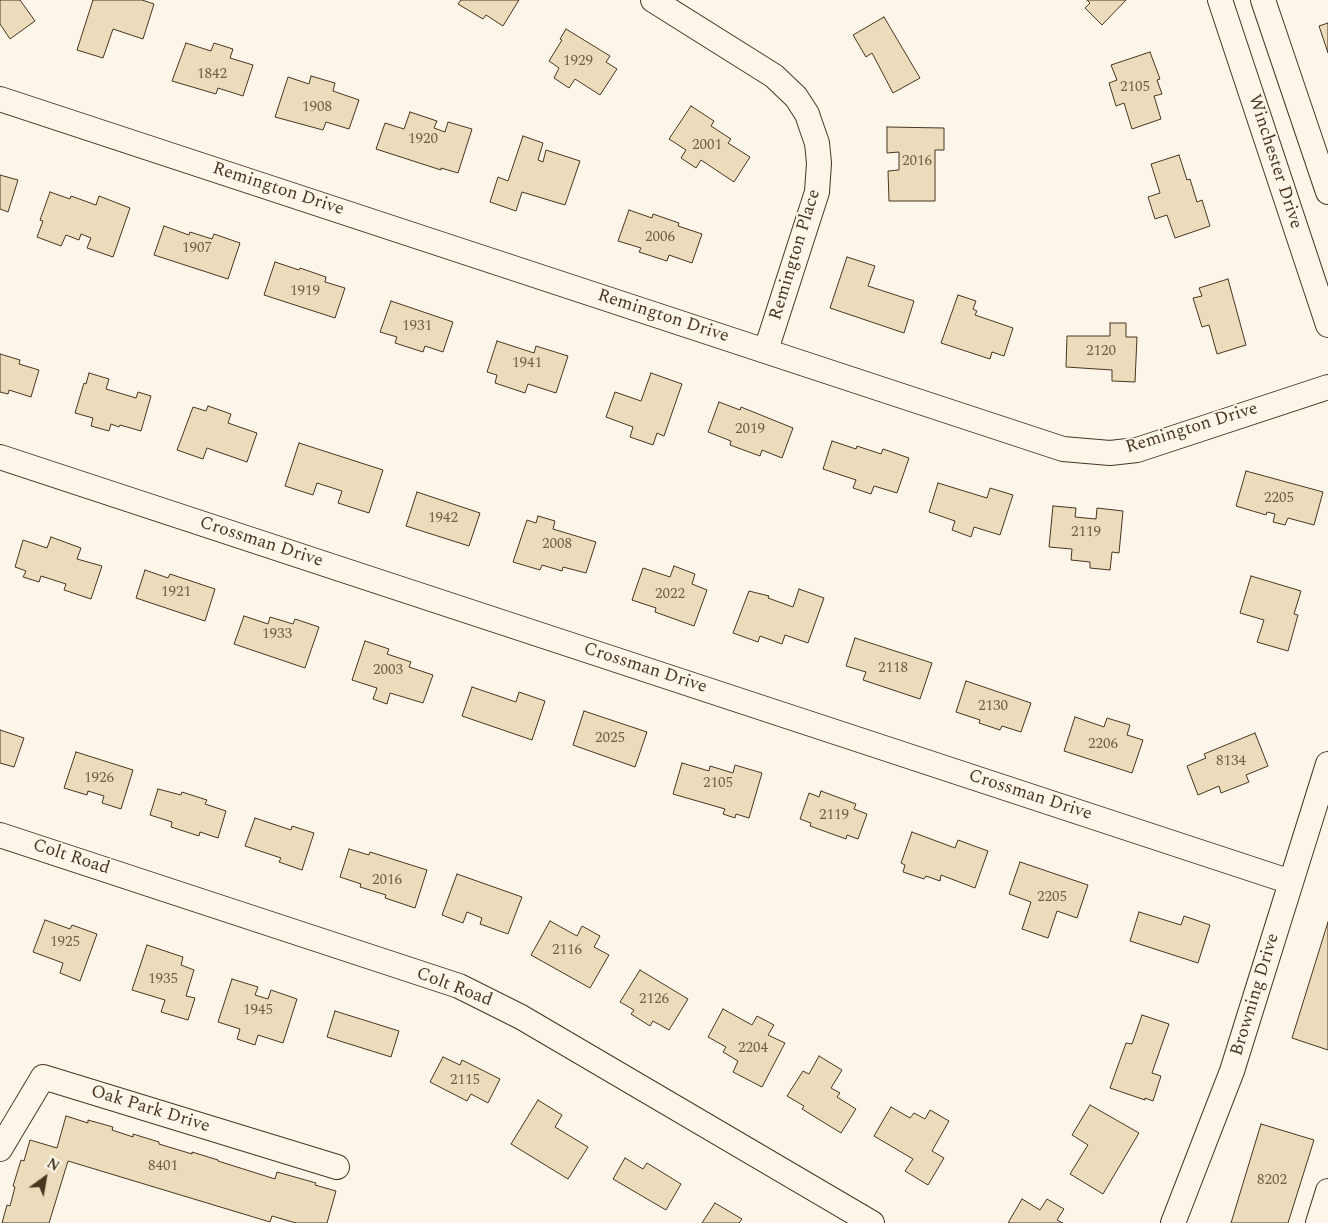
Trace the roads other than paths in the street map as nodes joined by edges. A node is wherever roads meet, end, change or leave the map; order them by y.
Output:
1 (653, 0) edge
2 (1220, 0) edge
3 (1263, 0) edge
4 (0, 99) edge
5 (1328, 192) edge
6 (1328, 325) edge
7 (766, 350) junction
8 (1328, 387) edge
9 (0, 457) edge
10 (1328, 764) edge
11 (0, 835) edge
12 (1291, 882) junction
13 (0, 1149) edge
14 (337, 1167) dead end
15 (1328, 1191) edge
16 (872, 1223) edge
17 (1174, 1223) edge
18 (1318, 1223) edge

1 - 7 street, Remington Place
2 - 6 street, Winchester Drive
3 - 5 street
4 - 7 street, Remington Drive
7 - 8 street, Remington Drive
9 - 12 street, Crossman Drive
10 - 12 street, Browning Drive
11 - 16 street, Colt Road
12 - 17 street, Browning Drive
13 - 14 street, Oak Park Drive
15 - 18 street

